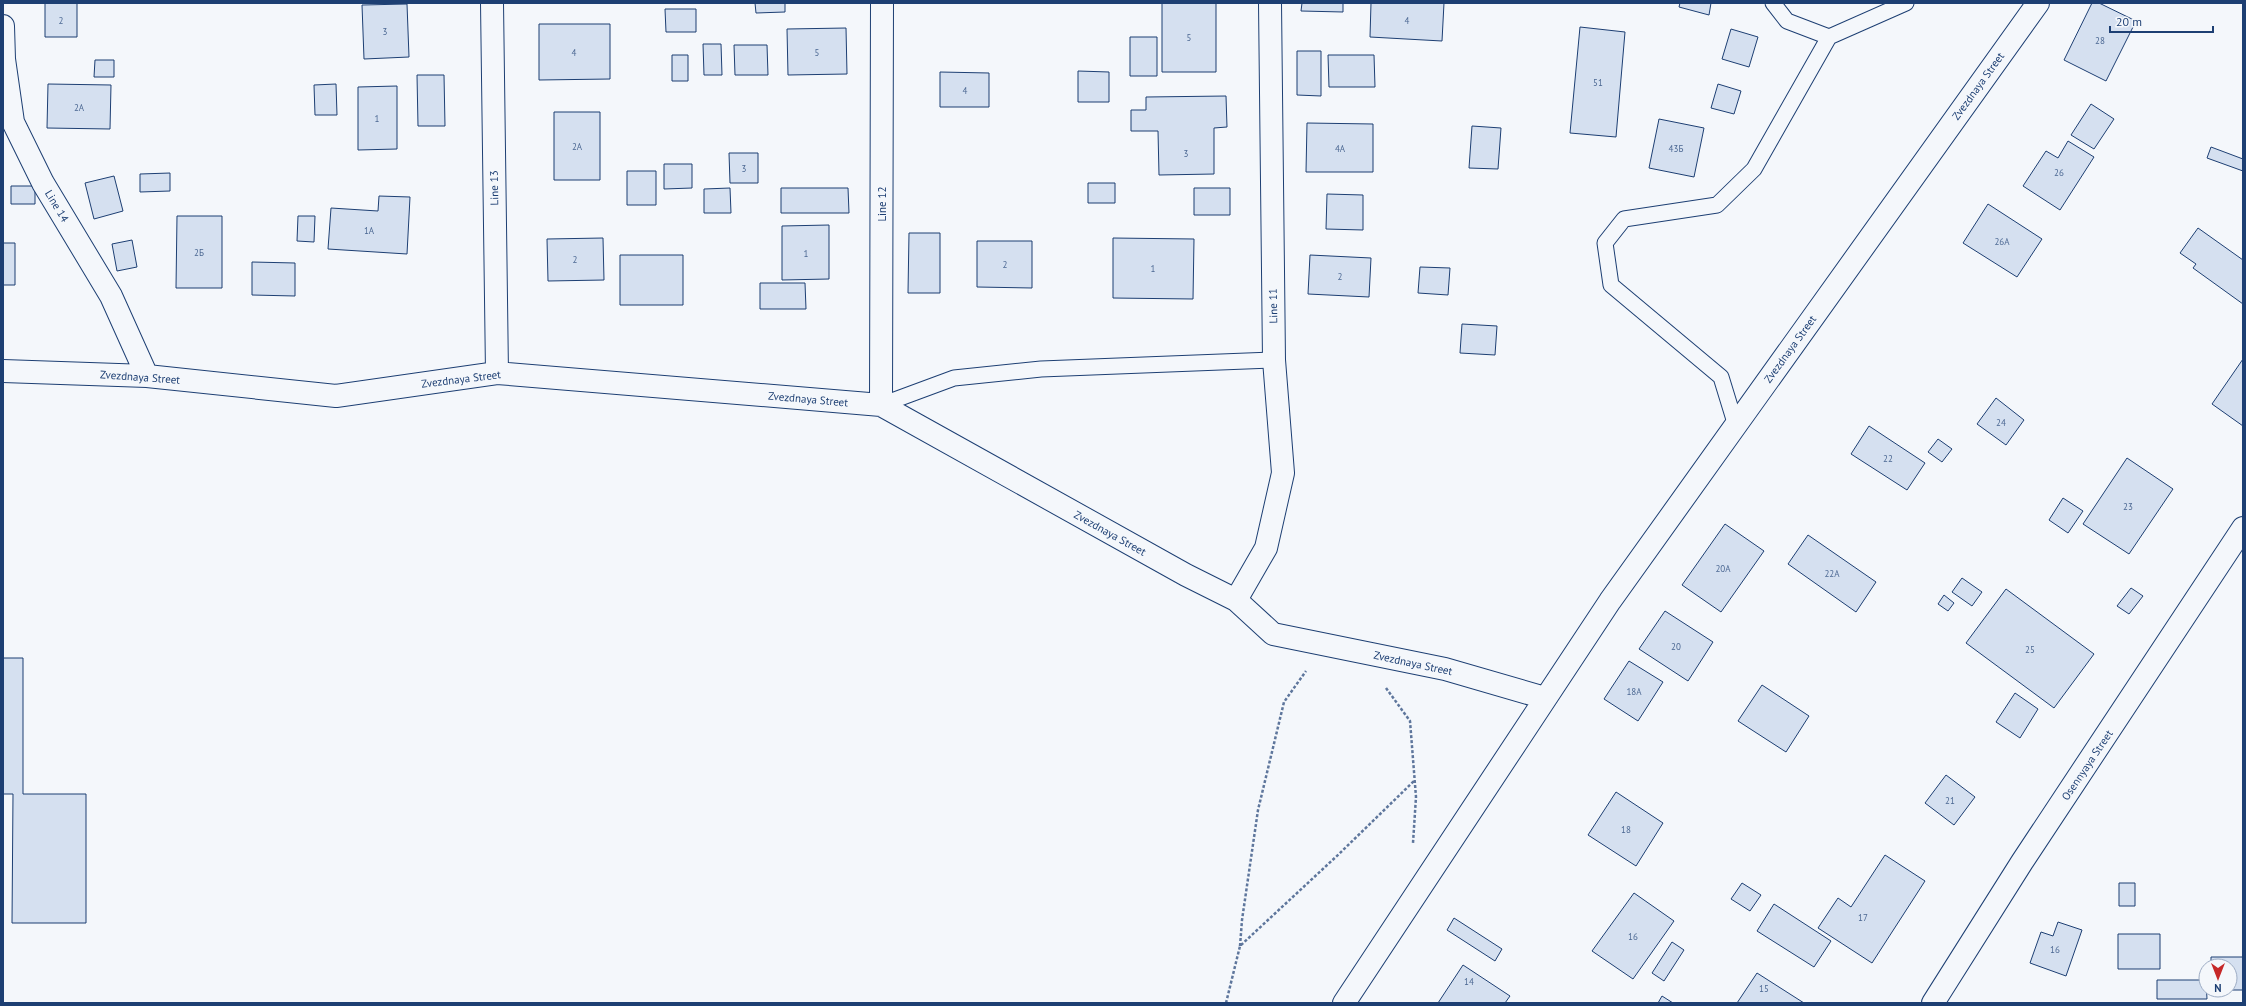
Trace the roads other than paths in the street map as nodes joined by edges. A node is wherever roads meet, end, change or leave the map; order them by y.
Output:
1 (492, 3) edge
2 (882, 3) edge
3 (1270, 3) edge
4 (1773, 3) edge
5 (1906, 3) edge
6 (2038, 3) edge
7 (3, 26) edge
8 (1829, 37) junction
9 (1274, 360) junction
10 (3, 371) edge
11 (497, 373) junction
12 (147, 376) junction
13 (881, 405) junction
14 (1736, 426) junction
15 (2243, 528) edge
16 (1236, 600) junction
17 (1545, 698) junction
18 (1344, 1003) edge
19 (1933, 1003) edge

1 - 11 street, Line 13
2 - 13 street, Line 12
3 - 9 street, Line 11
4 - 8 lane
5 - 8 lane
6 - 14 street, Zvezdnaya Street
7 - 12 street, Line 14
8 - 14 lane
9 - 13 lane
9 - 16 street, Line 11
10 - 12 street, Zvezdnaya Street
11 - 12 street, Zvezdnaya Street
11 - 13 street, Zvezdnaya Street
13 - 16 street, Zvezdnaya Street
14 - 17 street, Zvezdnaya Street
15 - 19 street, Osennyaya Street
16 - 17 street, Zvezdnaya Street
17 - 18 street, Zvezdnaya Street

